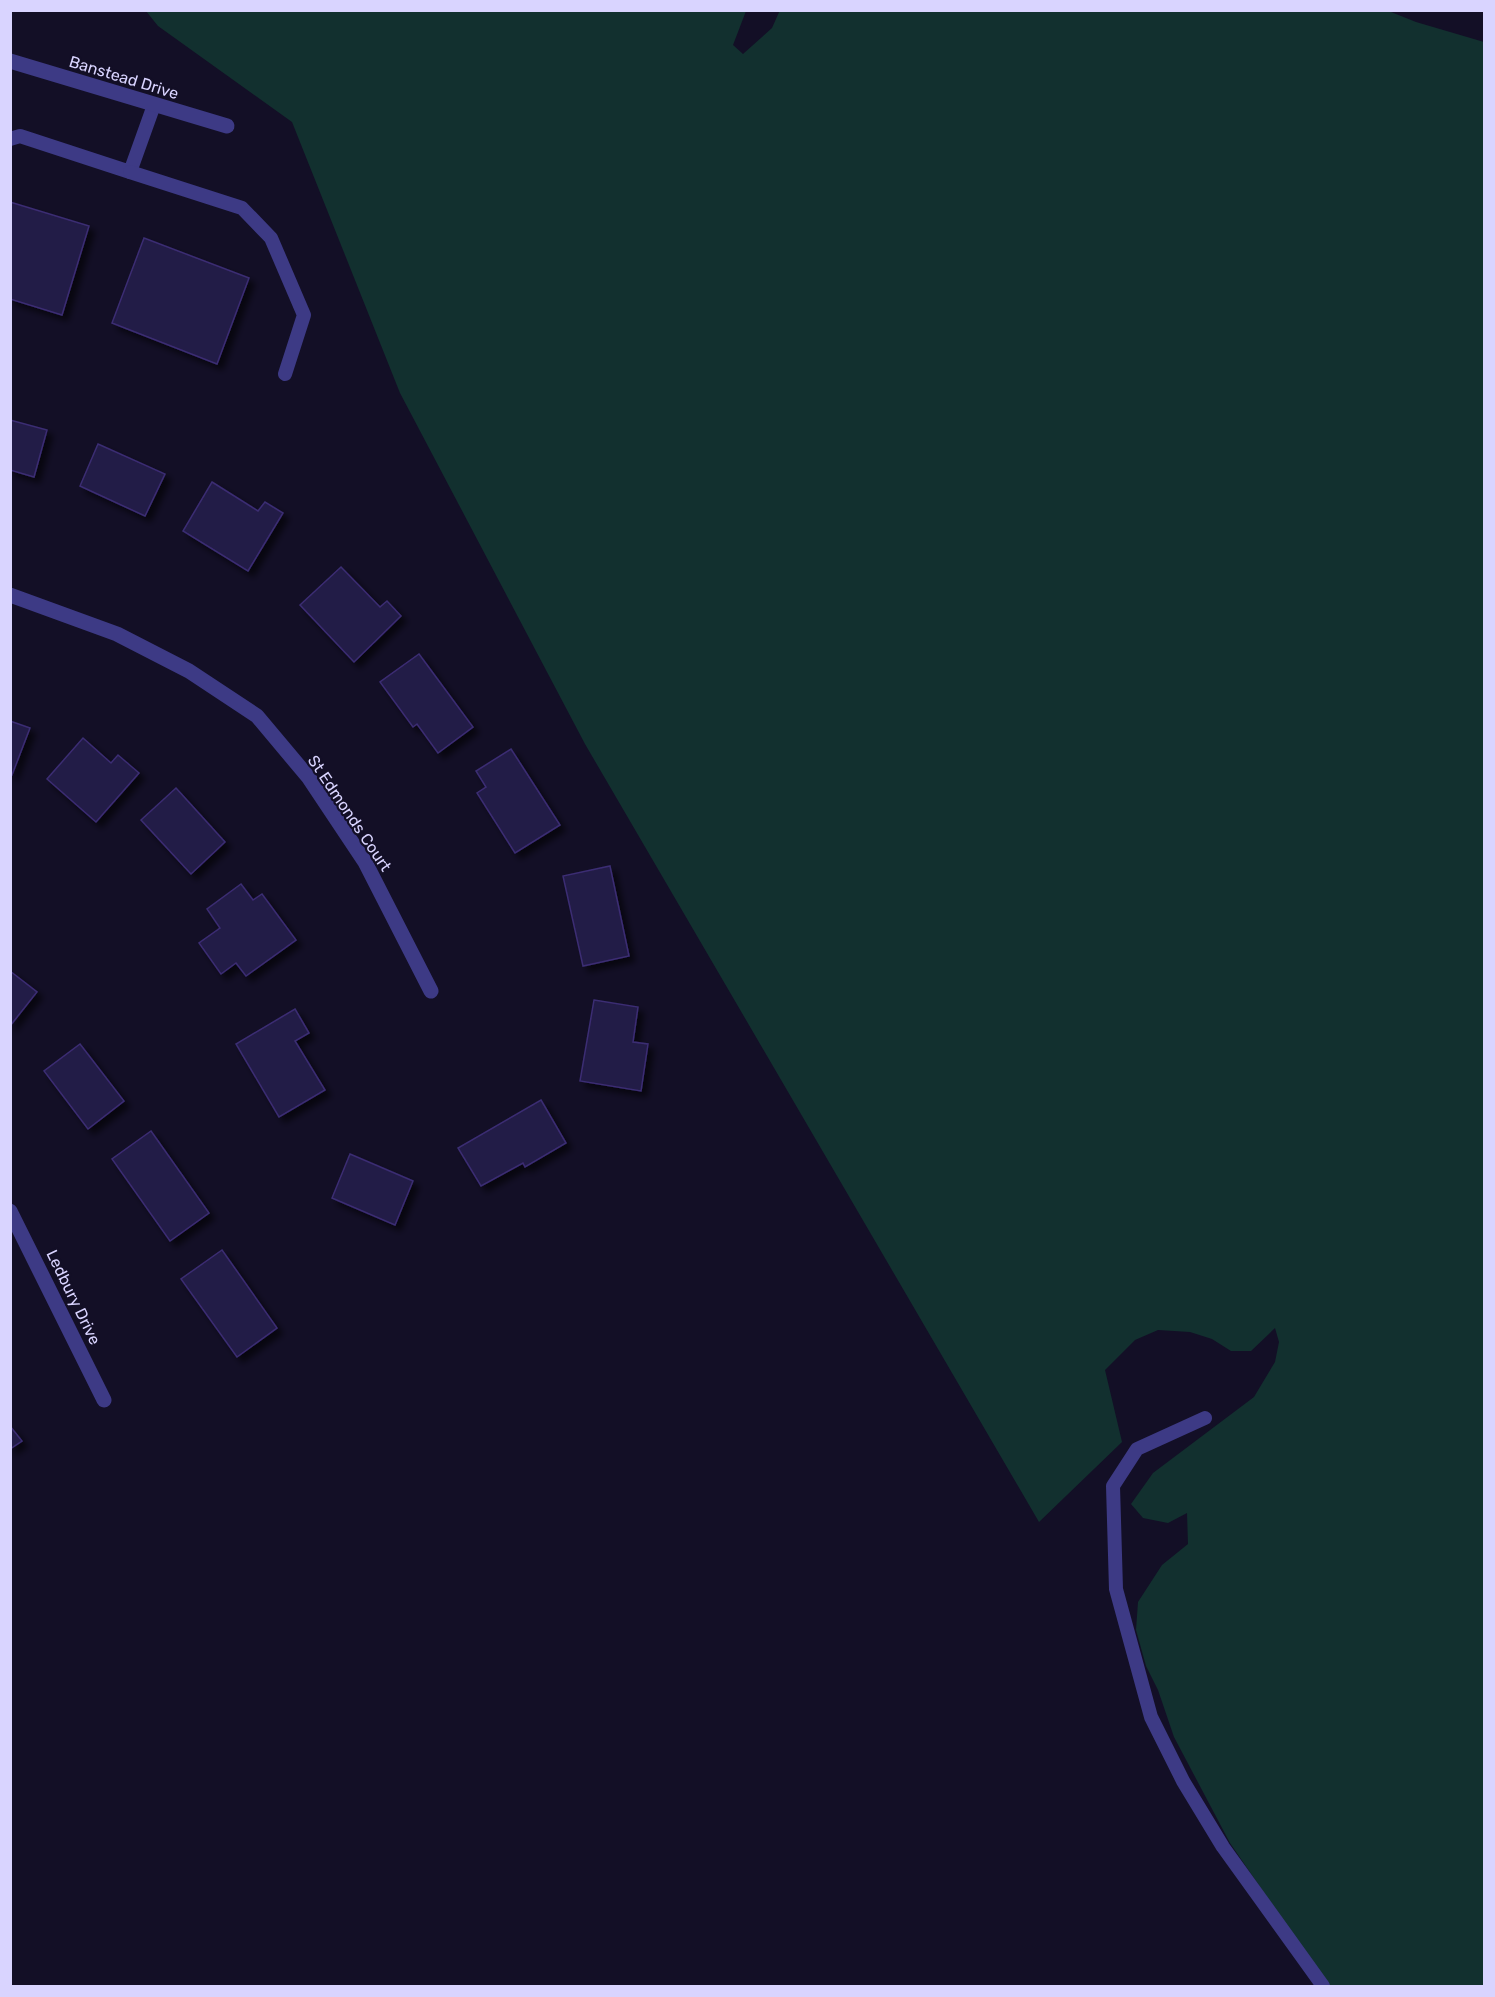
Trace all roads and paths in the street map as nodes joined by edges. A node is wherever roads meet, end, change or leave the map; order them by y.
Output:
1 (10, 61) edge
2 (154, 105) junction
3 (227, 126) dead end
4 (10, 139) edge
5 (130, 172) junction
6 (285, 374) dead end
7 (10, 595) edge
8 (431, 990) dead end
9 (10, 1211) edge
10 (104, 1400) dead end
11 (1205, 1418) dead end
12 (1323, 1986) edge

1 - 2 street, Banstead Drive
2 - 3 street, Banstead Drive
2 - 5 lane
4 - 5 lane
5 - 6 lane
7 - 8 street, St Edmonds Court
9 - 10 street, Ledbury Drive
11 - 12 lane

